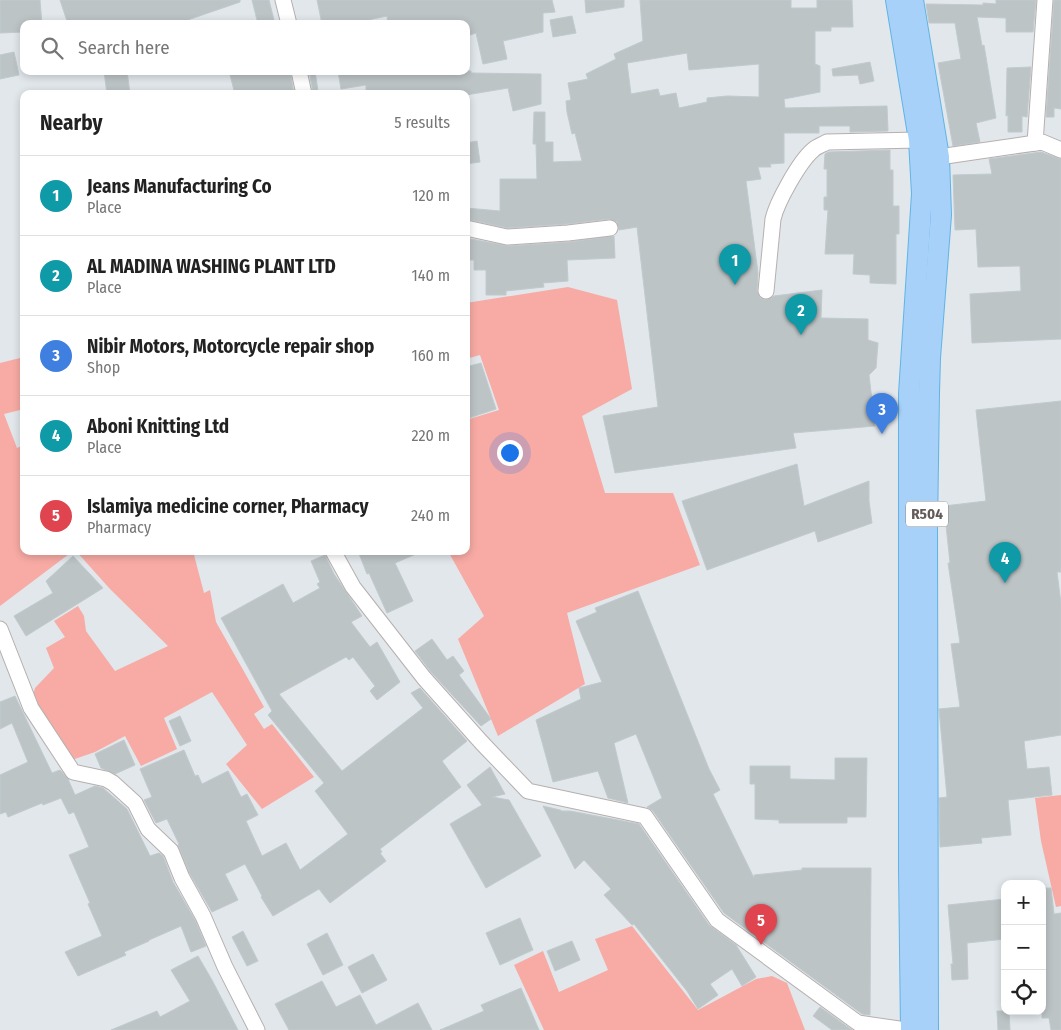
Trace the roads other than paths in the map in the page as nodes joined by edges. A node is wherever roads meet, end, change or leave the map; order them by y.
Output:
1 (283, 0) edge
2 (896, 0) edge
3 (912, 0) edge
4 (1045, 0) edge
5 (288, 20) edge
6 (300, 75) edge
7 (303, 90) edge
8 (919, 140) junction
9 (1035, 143) junction
10 (1061, 150) edge
11 (939, 157) junction
12 (610, 228) dead end
13 (470, 229) edge
14 (766, 291) dead end
15 (929, 393) junction
16 (909, 394) junction
17 (335, 555) edge
18 (0, 629) edge
19 (257, 1030) edge
20 (906, 1030) edge
21 (911, 1030) edge
22 (928, 1030) edge

1 - 5 street
2 - 8 main road, R504
3 - 11 main road, R504
4 - 9 street
6 - 7 street
8 - 14 street
8 - 16 main road, R504
9 - 10 street
9 - 11 street
11 - 15 main road, R504
12 - 13 street
15 - 16 main road
15 - 22 main road, R504
16 - 21 main road, R504
17 - 20 street
18 - 19 street

